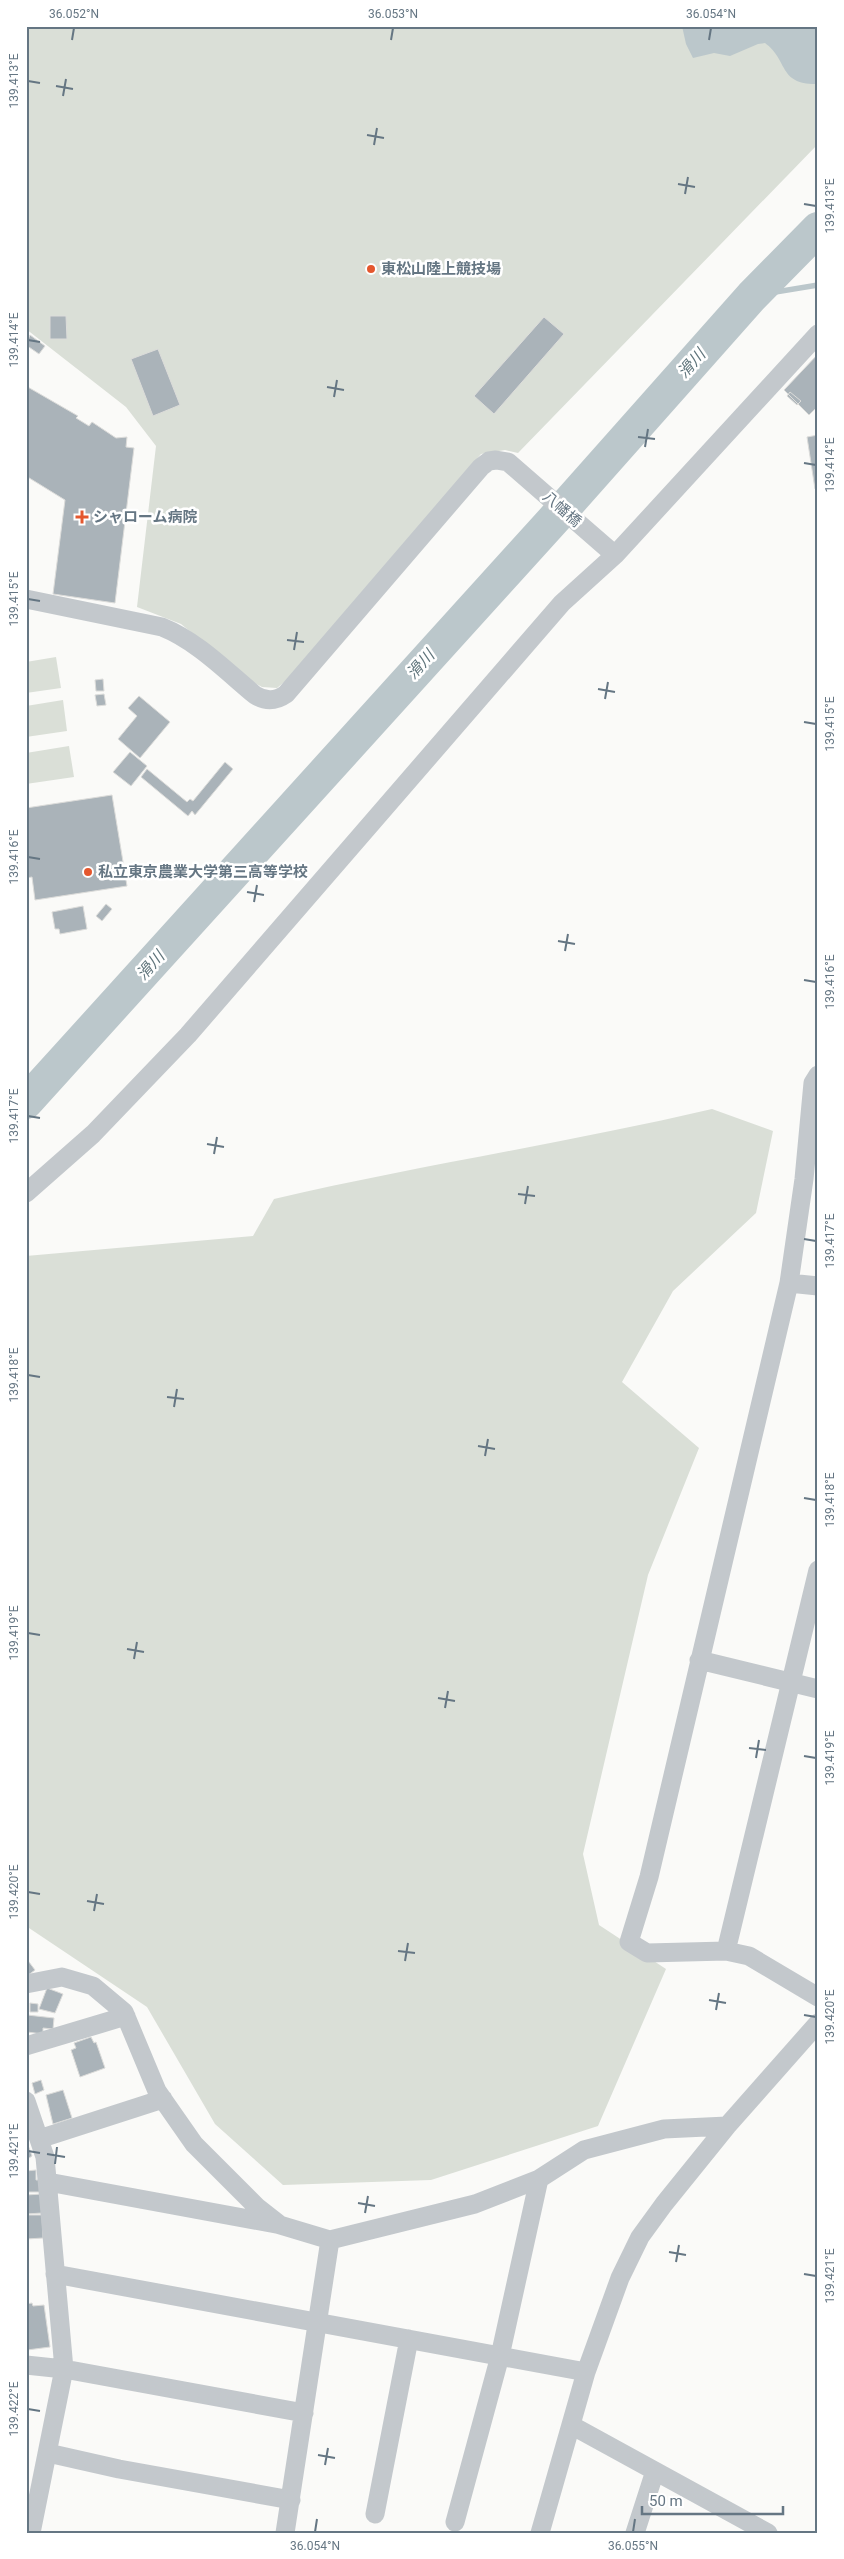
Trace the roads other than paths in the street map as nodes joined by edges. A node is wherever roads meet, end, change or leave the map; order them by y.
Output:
1 (818, 334) edge
2 (608, 549) junction
3 (26, 599) edge
4 (818, 1075) edge
5 (811, 1179) edge
6 (26, 1193) edge
7 (789, 1283) junction
8 (818, 1286) edge
9 (818, 1570) edge
10 (699, 1660) junction
11 (791, 1683) junction
12 (818, 1689) edge
13 (726, 1951) junction
14 (26, 1984) edge
15 (815, 1988) edge
16 (126, 2016) junction
17 (818, 2023) edge
18 (26, 2046) edge
19 (163, 2099) junction
20 (26, 2101) edge
21 (727, 2126) junction
22 (39, 2139) junction
23 (539, 2179) junction
24 (48, 2182) junction
25 (280, 2225) junction
26 (330, 2240) junction
27 (56, 2274) junction
28 (319, 2323) junction
29 (409, 2339) junction
30 (500, 2356) junction
31 (26, 2365) edge
32 (64, 2369) junction
33 (586, 2372) junction
34 (304, 2413) junction
35 (571, 2425) junction
36 (48, 2453) junction
37 (655, 2471) junction
38 (291, 2500) junction
39 (375, 2514) dead end
40 (455, 2522) dead end
41 (736, 2525) edge
42 (31, 2533) edge
43 (285, 2533) edge
44 (540, 2533) edge
45 (636, 2533) edge
46 (768, 2533) edge

1 - 2 street
2 - 3 street, 八幡橋
2 - 6 street
4 - 5 street
5 - 7 street
7 - 8 street
7 - 10 street
9 - 11 street
10 - 11 street
10 - 13 street
11 - 12 street
11 - 13 street
13 - 15 street
14 - 16 street
16 - 18 street
16 - 19 street
17 - 21 street
19 - 22 street
19 - 25 street
20 - 22 street
21 - 23 street
21 - 33 street
22 - 24 street
23 - 26 street
23 - 30 street
24 - 25 street
24 - 27 street
25 - 26 street
26 - 28 street
27 - 28 street
27 - 32 street
28 - 29 street
28 - 34 street
29 - 30 street
29 - 39 street
30 - 33 street
30 - 40 street
31 - 32 street
32 - 34 street
32 - 36 street
33 - 35 street
34 - 38 street
35 - 37 street
35 - 44 street
36 - 38 street
36 - 42 street
37 - 41 street
37 - 45 street
38 - 43 street
41 - 46 street

